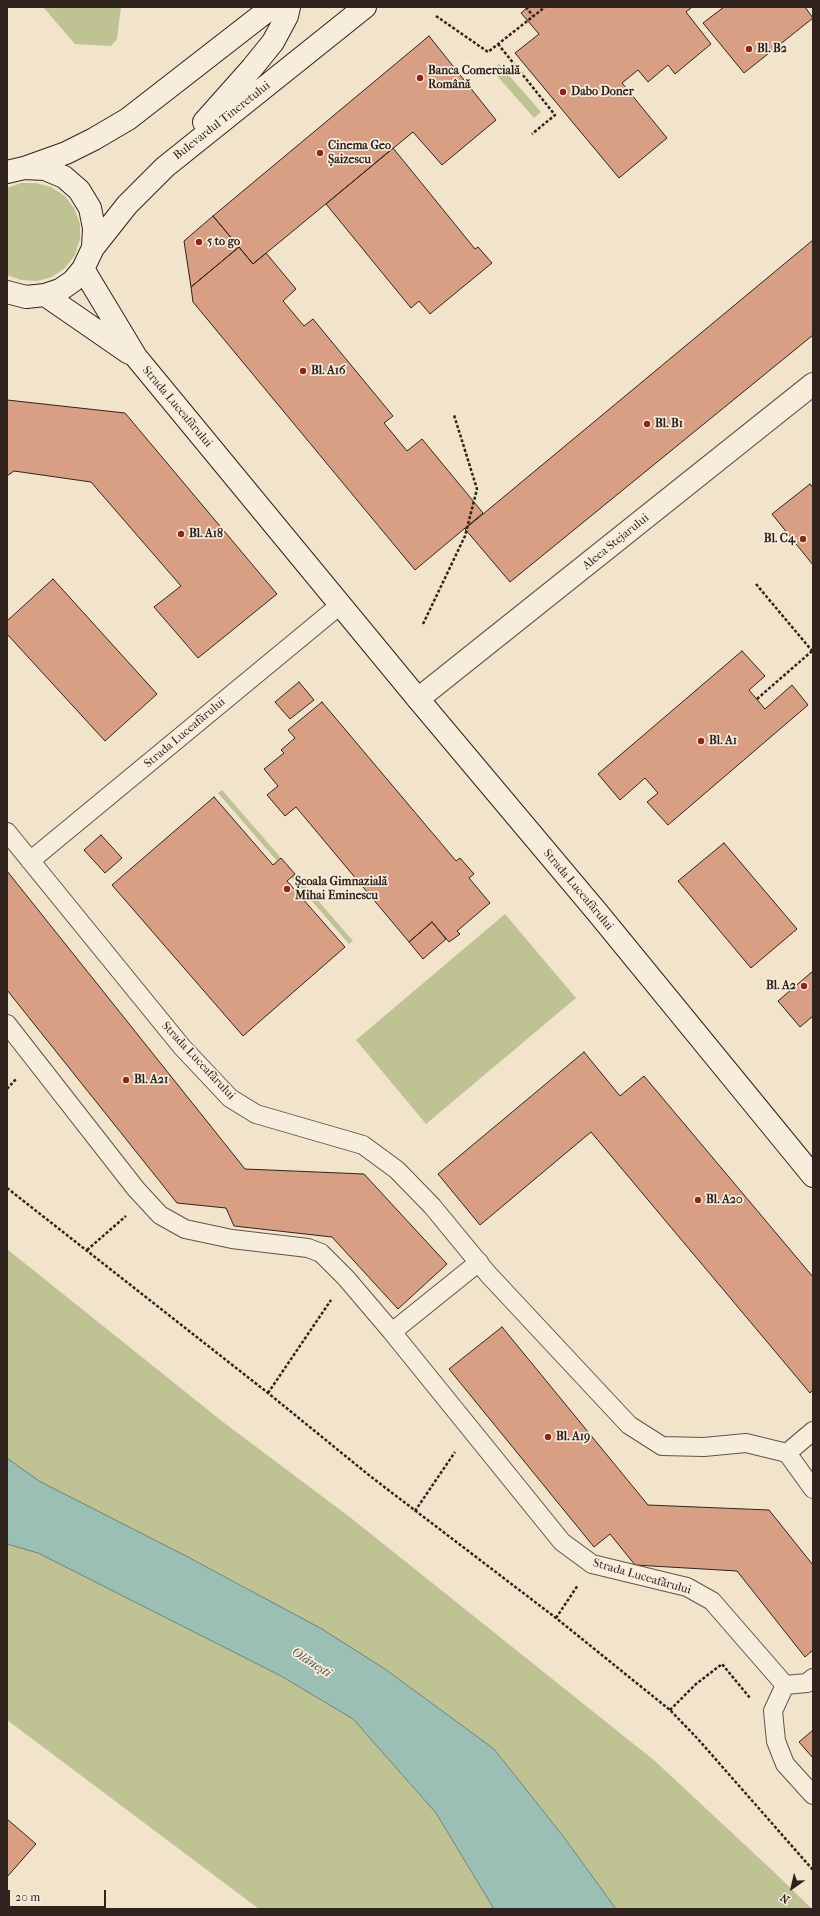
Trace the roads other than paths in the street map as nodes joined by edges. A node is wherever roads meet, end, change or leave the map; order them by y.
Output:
1 (272, 7) edge
2 (289, 7) edge
3 (365, 7) edge
4 (165, 166) junction
5 (16, 170) edge
6 (93, 248) junction
7 (83, 268) junction
8 (7, 293) edge
9 (45, 295) junction
10 (136, 357) junction
11 (812, 386) edge
12 (340, 605) junction
13 (418, 699) junction
14 (7, 832) edge
15 (30, 861) junction
16 (7, 1024) edge
17 (813, 1176) edge
18 (479, 1262) junction
19 (392, 1332) junction
20 (813, 1431) edge
21 (787, 1453) junction
22 (813, 1489) edge
23 (813, 1678) edge
24 (785, 1685) junction
25 (813, 1795) edge

1 - 5 main road, Bulevardul Tineretului
2 - 4 main road
3 - 4 main road, Bulevardul Tineretului
4 - 6 main road, Bulevardul Tineretului
5 - 6 main road, Bulevardul Tineretului
6 - 7 main road, Bulevardul Tineretului
7 - 9 main road, Bulevardul Tineretului
7 - 10 main road, Strada Luceafărului
8 - 9 main road, Bulevardul Tineretului
9 - 10 main road, Strada Luceafărului
10 - 12 main road, Strada Luceafărului
11 - 13 main road, Aleea Stejarului
12 - 13 main road, Strada Luceafărului
12 - 15 lane, Strada Luceafărului
13 - 17 main road, Strada Luceafărului
14 - 15 lane, Strada Luceafărului
15 - 18 lane, Strada Luceafărului
16 - 19 lane, Strada Luceafărului
18 - 19 lane
18 - 21 lane, Strada Luceafărului
19 - 24 lane, Strada Luceafărului
20 - 21 lane
21 - 22 lane
23 - 24 lane
24 - 25 lane

